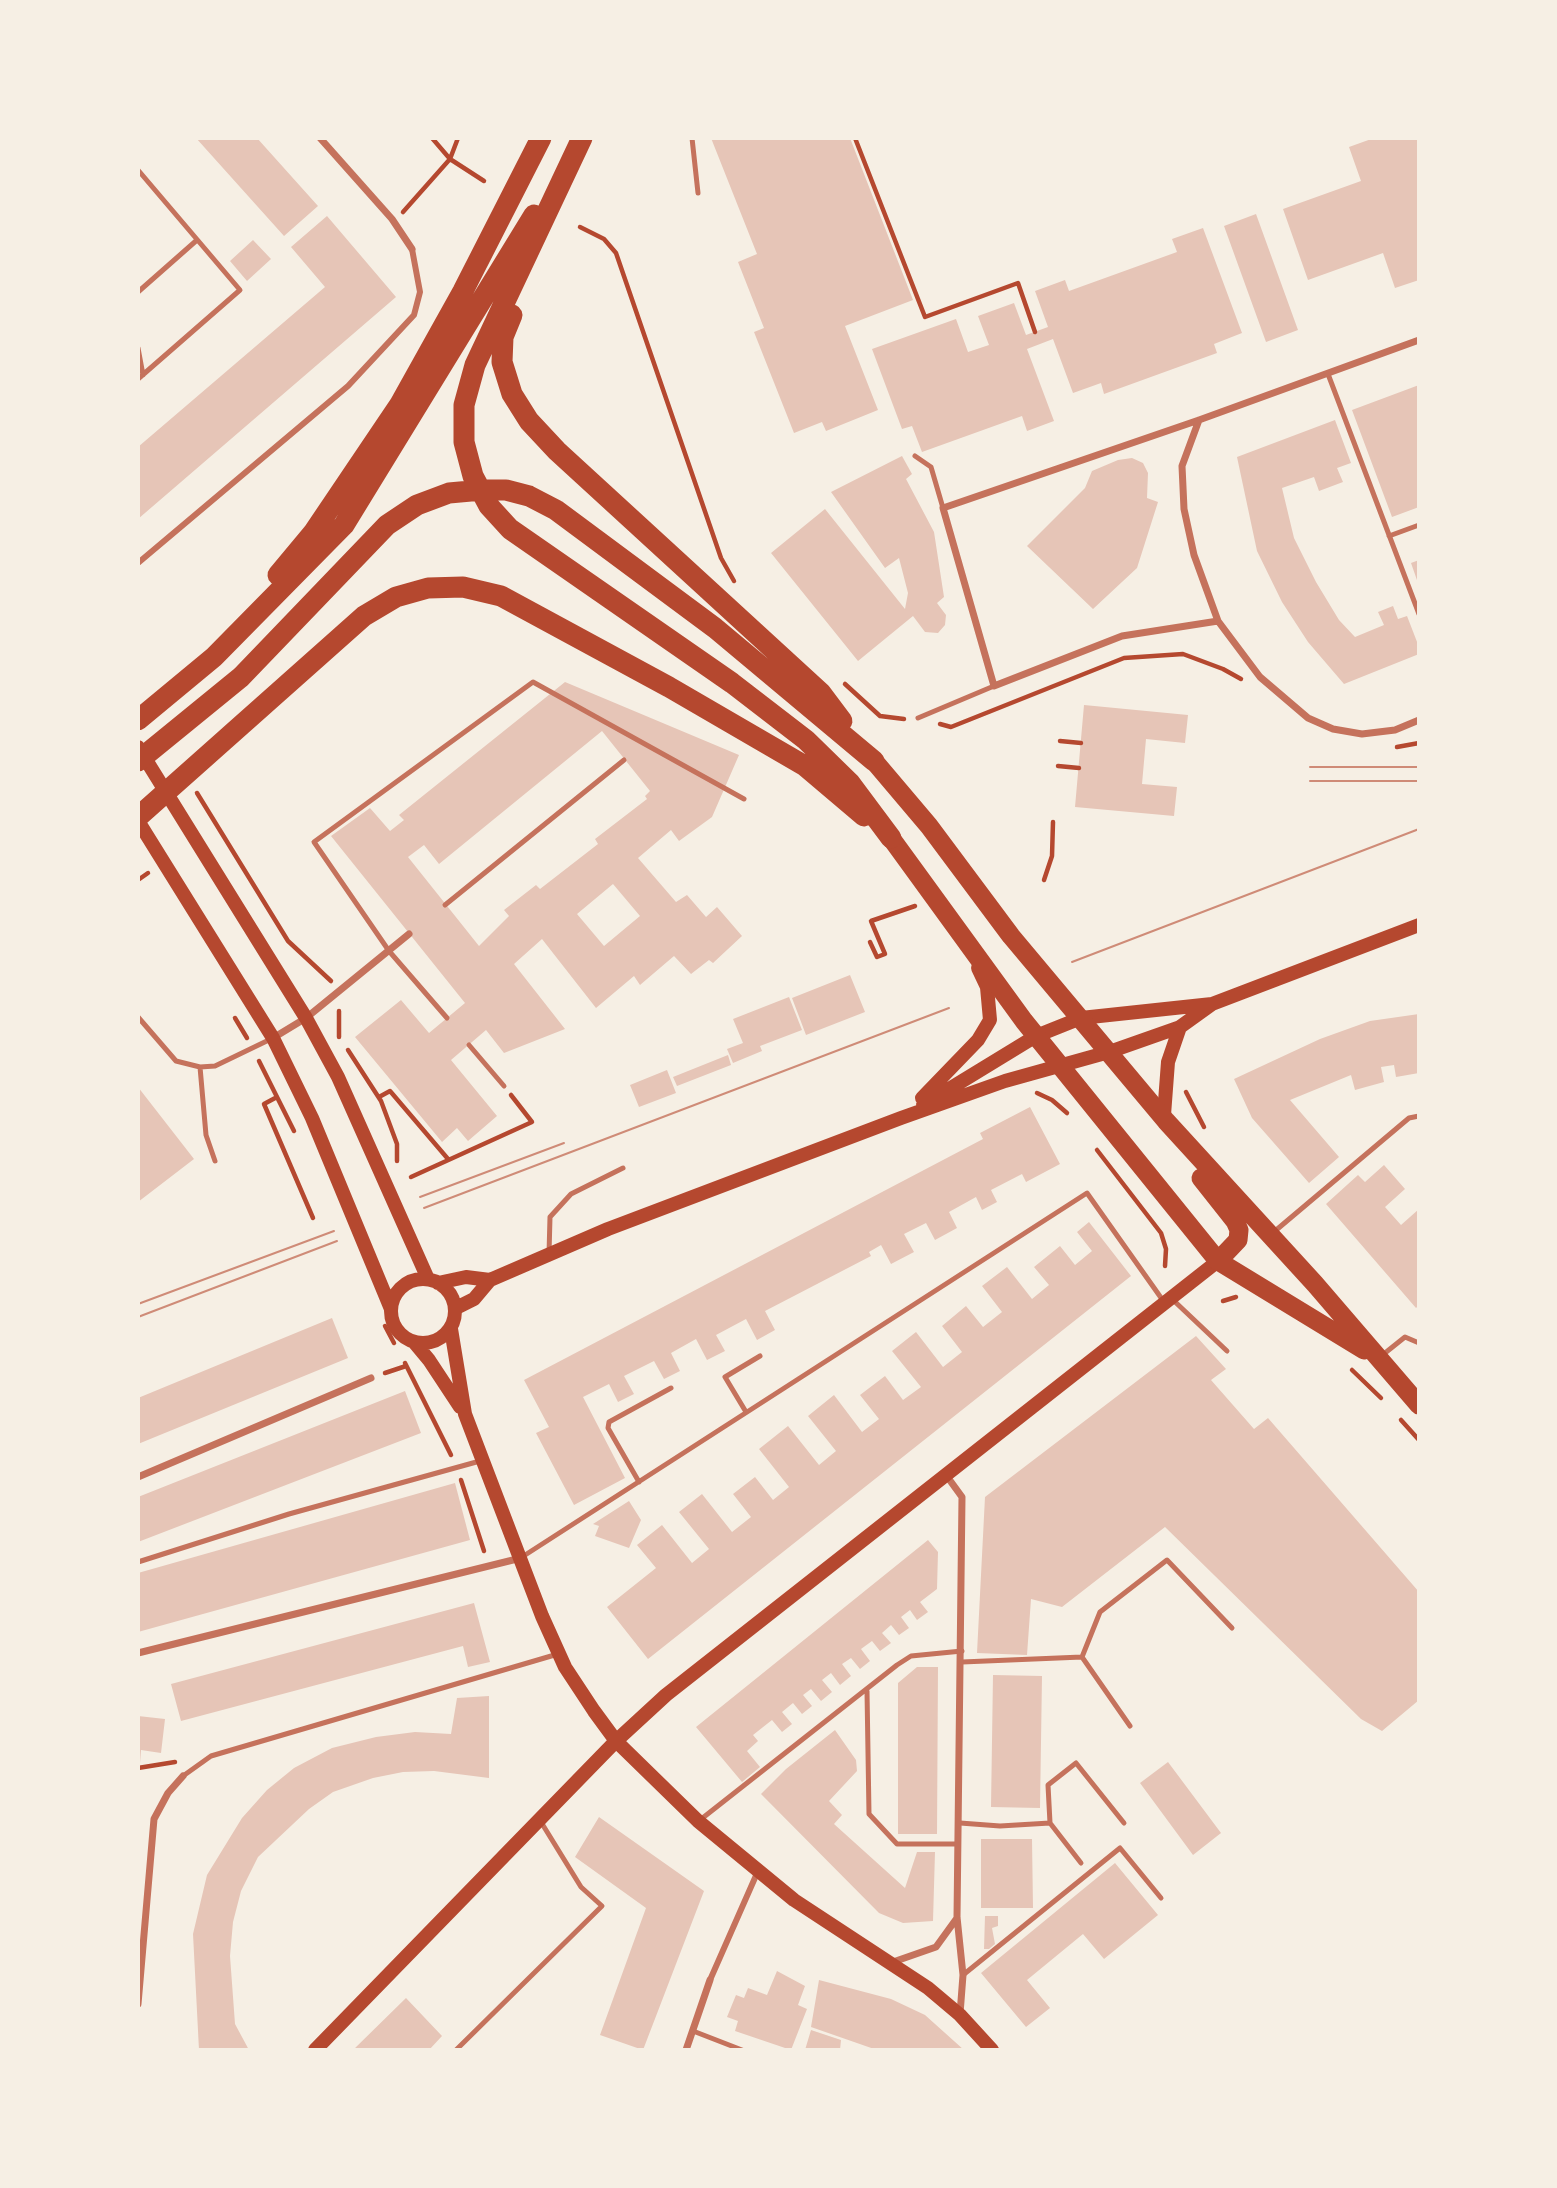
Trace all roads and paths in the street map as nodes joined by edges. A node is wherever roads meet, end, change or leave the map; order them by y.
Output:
1 (320, 138) edge
2 (432, 138) edge
3 (458, 138) edge
4 (541, 138) edge
5 (572, 138) edge
6 (582, 138) edge
7 (594, 138) edge
8 (692, 138) edge
9 (855, 138) edge
10 (450, 159) junction
11 (138, 170) edge
12 (484, 181) dead end
13 (698, 193) dead end
14 (391, 219) junction
15 (580, 227) dead end
16 (197, 240) junction
17 (412, 249) joint
18 (138, 292) edge
19 (1035, 332) dead end
20 (1419, 340) edge
21 (138, 348) edge
22 (1328, 373) junction
23 (141, 377) edge
24 (1199, 421) junction
25 (915, 456) dead end
26 (943, 508) junction
27 (1419, 526) edge
28 (1390, 536) junction
29 (138, 563) edge
30 (736, 583) dead end
31 (1419, 614) edge
32 (1218, 621) junction
33 (841, 681) dead end
34 (1244, 681) dead end
35 (994, 686) junction
36 (138, 705) edge
37 (918, 718) junction
38 (138, 720) edge
39 (1419, 720) edge
40 (1060, 741) dead end
41 (1081, 743) dead end
42 (1419, 743) edge
43 (138, 747) edge
44 (1391, 748) dead end
45 (624, 760) dead end
46 (138, 761) edge
47 (874, 761) junction
48 (1058, 766) dead end
49 (1079, 768) dead end
50 (744, 799) dead end
51 (138, 819) edge
52 (1053, 821) dead end
53 (891, 838) junction
54 (138, 880) edge
55 (1045, 880) dead end
56 (155, 884) dead end
57 (445, 905) dead end
58 (922, 916) dead end
59 (1419, 925) edge
60 (409, 934) dead end
61 (870, 942) dead end
62 (970, 950) junction
63 (389, 951) junction
64 (1212, 1004) junction
65 (232, 1013) dead end
66 (138, 1017) edge
67 (306, 1018) junction
68 (447, 1018) dead end
69 (1081, 1018) junction
70 (1180, 1027) junction
71 (1035, 1036) junction
72 (272, 1038) junction
73 (469, 1045) dead end
74 (253, 1048) junction
75 (1109, 1052) junction
76 (1060, 1067) junction
77 (200, 1068) junction
78 (504, 1086) joint
79 (1033, 1093) dead end
80 (277, 1097) junction
81 (379, 1097) dead end
82 (1419, 1116) edge
83 (901, 1118) junction
84 (1165, 1118) junction
85 (1073, 1120) dead end
86 (295, 1134) dead end
87 (1091, 1143) dead end
88 (448, 1159) junction
89 (215, 1161) dead end
90 (623, 1168) dead end
91 (411, 1177) dead end
92 (313, 1218) dead end
93 (1270, 1235) junction
94 (549, 1254) junction
95 (1218, 1261) junction
96 (1165, 1266) dead end
97 (491, 1280) junction
98 (433, 1281) junction
99 (1246, 1300) dead end
100 (1223, 1301) dead end
101 (1169, 1302) junction
102 (456, 1308) junction
103 (391, 1309) junction
104 (383, 1323) dead end
105 (451, 1329) junction
106 (414, 1342) junction
107 (1419, 1343) edge
108 (1227, 1351) dead end
109 (760, 1356) dead end
110 (1378, 1359) junction
111 (1349, 1367) dead end
112 (371, 1378) joint
113 (671, 1388) dead end
114 (1386, 1404) dead end
115 (1419, 1405) edge
116 (746, 1412) junction
117 (1393, 1412) dead end
118 (465, 1414) junction
119 (1419, 1440) edge
120 (483, 1460) junction
121 (946, 1475) junction
122 (138, 1477) edge
123 (639, 1482) junction
124 (521, 1558) junction
125 (138, 1562) edge
126 (1232, 1628) dead end
127 (962, 1651) junction
128 (138, 1653) edge
129 (558, 1654) junction
130 (1082, 1657) junction
131 (962, 1662) junction
132 (867, 1691) junction
133 (1129, 1726) dead end
134 (616, 1741) junction
135 (183, 1776) joint
136 (539, 1819) junction
137 (698, 1821) junction
138 (960, 1823) junction
139 (1050, 1823) junction
140 (1124, 1823) dead end
141 (958, 1844) junction
142 (1081, 1863) dead end
143 (758, 1871) junction
144 (1161, 1898) dead end
145 (957, 1917) junction
146 (893, 1962) junction
147 (963, 1975) junction
148 (710, 1980) joint
149 (138, 2004) edge
150 (960, 2015) junction
151 (693, 2031) junction
152 (315, 2050) edge
153 (456, 2050) edge
154 (686, 2050) edge
155 (742, 2050) edge
156 (992, 2050) edge

1 - 14 street
2 - 10 path
3 - 10 path
4 - 36 highway
5 - 38 highway
6 - 53 highway
7 - 47 highway
8 - 13 lane
9 - 19 path
10 - 12 path
10 - 14 path
11 - 16 lane
14 - 17 street
15 - 30 path
16 - 18 lane
16 - 23 lane
17 - 29 street
20 - 22 street
21 - 23 lane
22 - 24 street
22 - 28 lane
24 - 26 street
24 - 32 street
25 - 26 lane
26 - 35 street
27 - 28 lane
28 - 31 lane
32 - 35 street
32 - 39 street
33 - 37 path
34 - 37 path
35 - 37 lane
40 - 41 path
42 - 44 path
43 - 67 main road
45 - 57 lane
46 - 47 highway
47 - 69 highway
48 - 49 path
50 - 63 lane
51 - 53 highway
51 - 72 main road
52 - 55 path
53 - 62 highway
54 - 56 path
58 - 61 path
59 - 64 main road
60 - 63 street
62 - 71 highway
62 - 83 main road
63 - 67 street
63 - 68 lane
64 - 69 main road
64 - 70 main road
65 - 74 path
66 - 77 lane
67 - 72 street
67 - 98 main road
69 - 71 main road
69 - 75 highway
70 - 75 main road
70 - 84 main road
71 - 76 highway
71 - 83 main road
72 - 74 lane
72 - 103 main road
73 - 78 lane
74 - 77 lane
74 - 80 path
75 - 76 main road
75 - 84 highway
76 - 83 main road
76 - 95 highway
77 - 89 lane
78 - 88 path
79 - 85 path
80 - 86 path
80 - 92 path
81 - 88 path
82 - 93 lane
83 - 94 main road
84 - 93 highway
84 - 95 highway
87 - 96 path
88 - 91 path
90 - 94 lane
93 - 110 highway
94 - 97 main road
95 - 101 main road
95 - 110 highway
97 - 98 main road
97 - 102 main road
98 - 102 main road
98 - 103 main road
99 - 100 path
101 - 108 lane
101 - 116 lane
101 - 121 main road
102 - 105 main road
103 - 106 main road
104 - 112 path
105 - 106 main road
105 - 118 main road
106 - 118 main road
107 - 110 lane
109 - 116 lane
110 - 115 highway
111 - 114 path
112 - 122 street
113 - 123 lane
116 - 123 lane
117 - 119 path
118 - 120 main road
120 - 124 main road
120 - 125 lane
121 - 127 street
121 - 134 main road
123 - 124 lane
124 - 128 street
124 - 129 main road
126 - 130 lane
127 - 131 street
127 - 132 lane
129 - 134 main road
129 - 135 lane
130 - 131 lane
130 - 133 lane
131 - 138 street
132 - 137 lane
132 - 141 lane
134 - 136 main road
134 - 137 main road
135 - 149 street
136 - 152 main road
136 - 153 lane
137 - 143 main road
138 - 139 lane
138 - 141 street
139 - 140 lane
139 - 142 lane
141 - 145 street
143 - 146 main road
143 - 148 street
144 - 147 lane
145 - 146 street
145 - 147 street
146 - 150 main road
147 - 150 street
148 - 151 street
150 - 156 main road
151 - 154 street
151 - 155 lane

